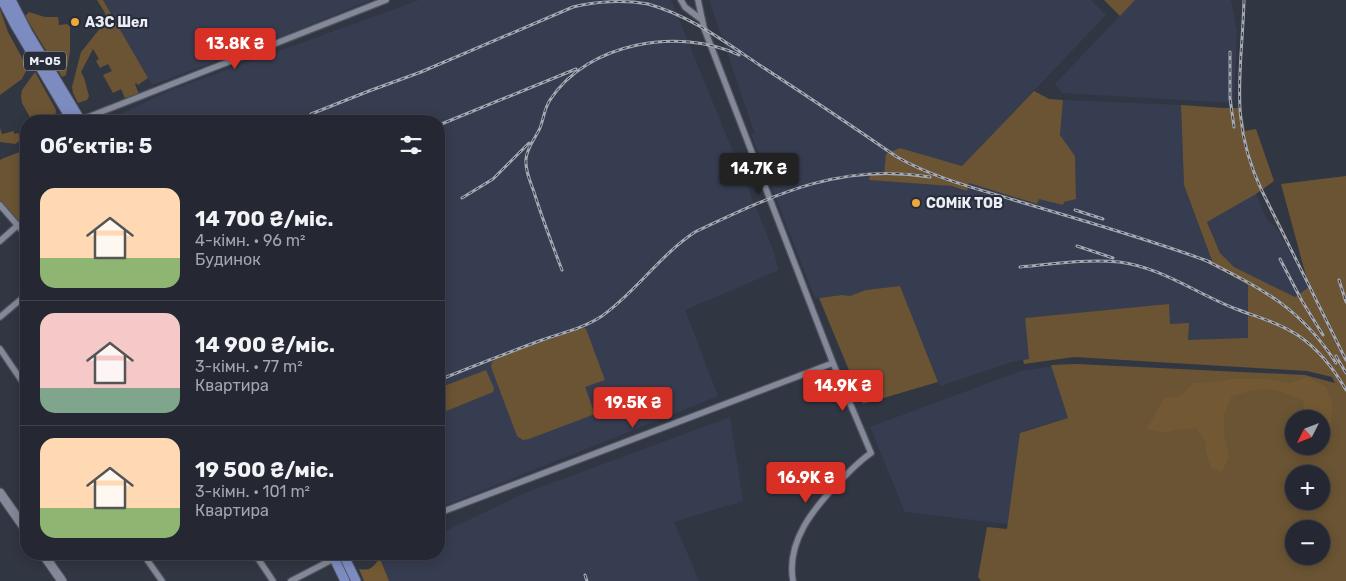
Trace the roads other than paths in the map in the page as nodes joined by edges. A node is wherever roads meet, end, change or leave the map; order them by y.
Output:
1 (2, 0) edge
2 (11, 0) edge
3 (386, 0) edge
4 (681, 0) edge
5 (698, 0) edge
6 (702, 20) junction
7 (74, 115) edge
8 (75, 115) edge
9 (93, 115) edge
10 (0, 205) edge
11 (18, 225) junction
12 (20, 228) edge
13 (0, 241) edge
14 (20, 300) edge
15 (0, 317) edge
16 (0, 349) edge
17 (834, 363) junction
18 (20, 378) edge
19 (0, 493) edge
20 (445, 511) edge
21 (20, 521) edge
22 (47, 560) edge
23 (147, 560) edge
24 (259, 560) edge
25 (329, 560) edge
26 (340, 560) edge
27 (341, 560) edge
28 (62, 581) edge
29 (162, 581) edge
30 (273, 581) edge
31 (291, 581) edge
32 (346, 581) edge
33 (356, 581) edge
34 (793, 581) edge

1 - 7 main road, М-05
2 - 8 main road, М-05
3 - 9 street
4 - 6 street
5 - 6 street
6 - 17 street
10 - 11 street
11 - 12 street
11 - 13 street
14 - 15 street
16 - 18 street
17 - 20 street
17 - 34 street
19 - 21 street
22 - 28 street
23 - 29 street
24 - 30 street
25 - 31 street
26 - 32 main road
27 - 33 main road

